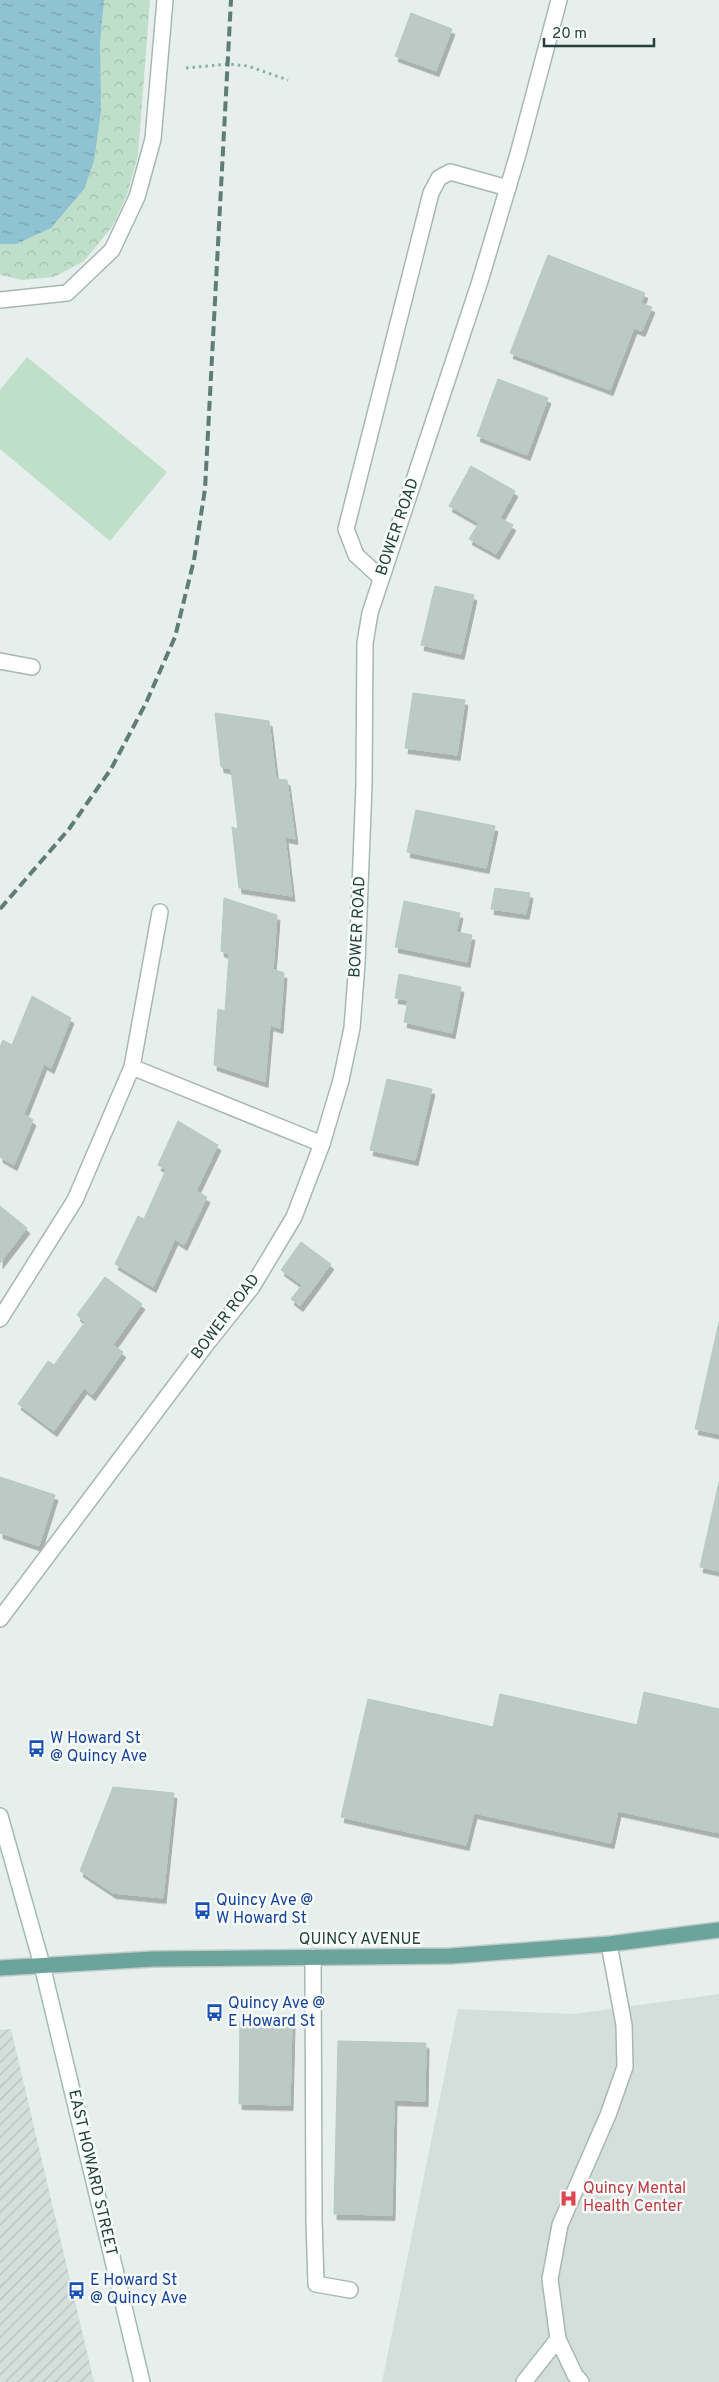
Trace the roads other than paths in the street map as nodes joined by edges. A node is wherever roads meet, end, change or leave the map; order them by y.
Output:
1 (165, 0) edge
2 (559, 0) edge
3 (508, 188) junction
4 (0, 300) edge
5 (380, 578) junction
6 (0, 661) edge
7 (32, 667) dead end
8 (160, 912) dead end
9 (132, 1067) junction
10 (322, 1144) junction
11 (0, 1320) edge
12 (0, 1619) edge
13 (0, 1816) edge
14 (719, 1930) edge
15 (609, 1944) junction
16 (314, 1957) junction
17 (42, 1965) junction
18 (0, 1968) edge
19 (350, 2290) dead end
20 (558, 2339) junction
21 (142, 2382) edge
22 (524, 2382) edge
23 (581, 2382) edge

1 - 4 street
2 - 3 street, BOWER ROAD
3 - 5 street, BOWER ROAD
3 - 5 street
5 - 10 street, BOWER ROAD
6 - 7 street
8 - 9 street
9 - 10 street
9 - 11 street
10 - 12 street, BOWER ROAD
13 - 17 street, EAST HOWARD STREET
14 - 15 main road, QUINCY AVENUE
15 - 16 main road, QUINCY AVENUE
15 - 20 street
16 - 17 main road, QUINCY AVENUE
16 - 19 street
17 - 18 main road, QUINCY AVENUE
17 - 21 street, EAST HOWARD STREET
20 - 22 street
20 - 23 street

